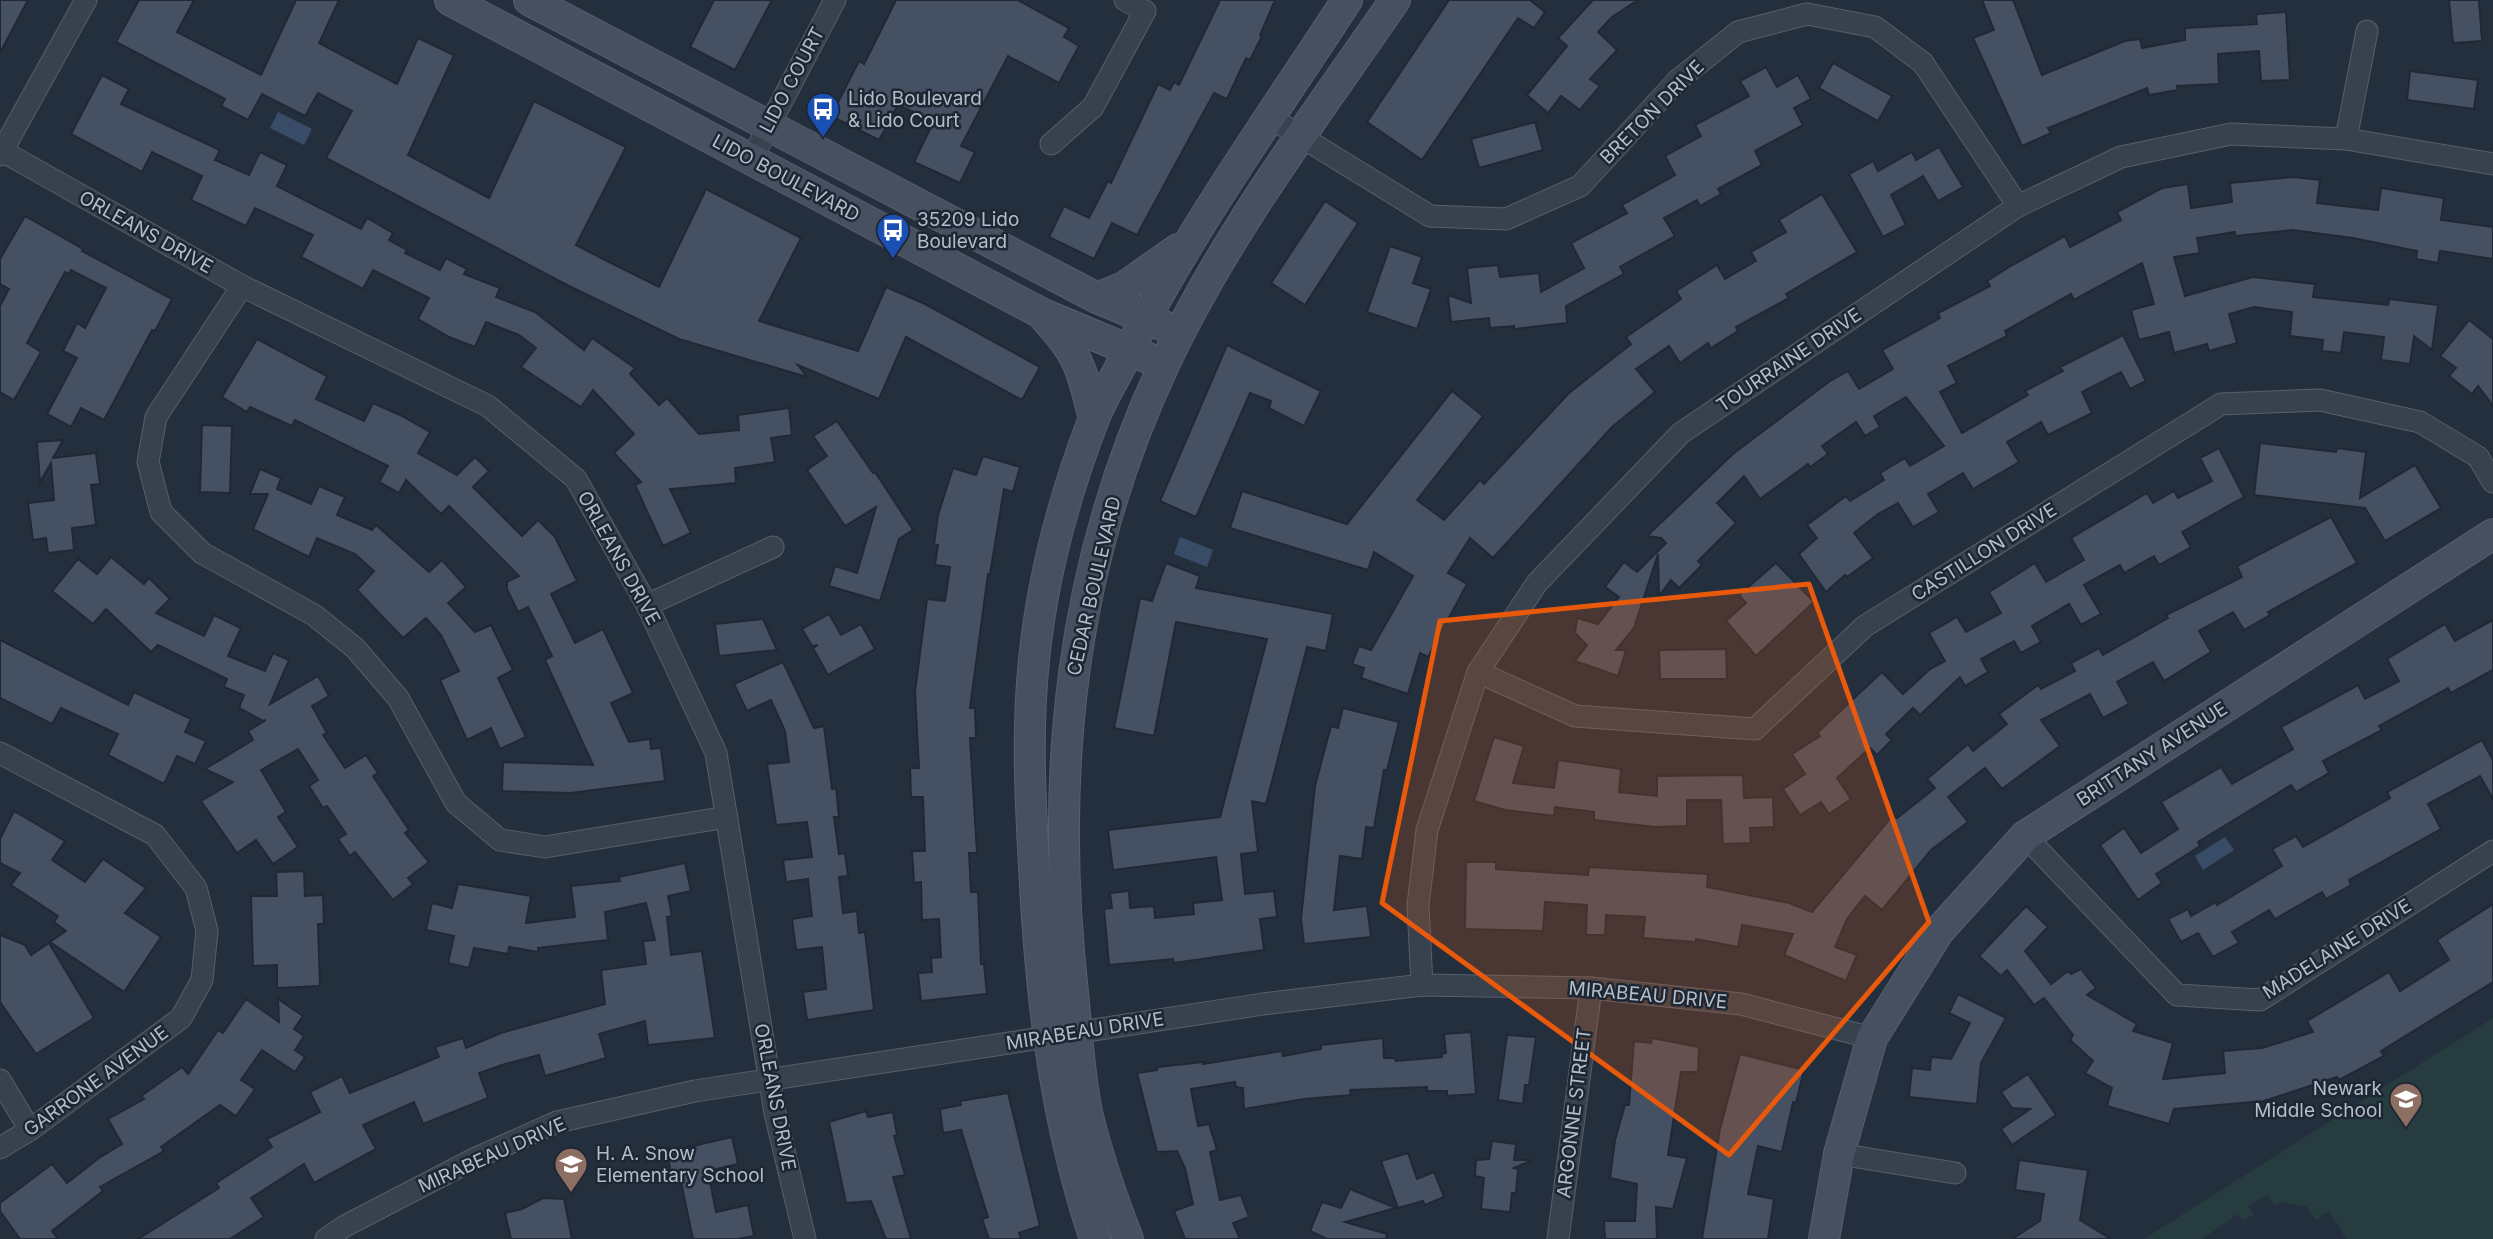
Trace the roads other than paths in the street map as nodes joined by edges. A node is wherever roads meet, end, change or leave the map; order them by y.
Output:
1 (86, 0) edge
2 (450, 0) edge
3 (529, 0) edge
4 (835, 0) edge
5 (1125, 0) edge
6 (1347, 0) edge
7 (1395, 0) edge
8 (1807, 7) edge
9 (2367, 31) dead end
10 (1270, 118) junction
11 (767, 126) junction
12 (1302, 137) junction
13 (2346, 139) junction
14 (1051, 144) dead end
15 (1, 153) edge
16 (751, 160) junction
17 (2493, 164) edge
18 (2018, 206) junction
19 (1189, 240) junction
20 (242, 286) junction
21 (1097, 298) junction
22 (1041, 313) junction
23 (1146, 319) junction
24 (1182, 332) junction
25 (1130, 350) junction
26 (1164, 365) junction
27 (1094, 419) junction
28 (2493, 482) edge
29 (2493, 534) edge
30 (773, 547) dead end
31 (647, 605) junction
32 (1478, 672) junction
33 (0, 753) edge
34 (727, 817) junction
35 (2025, 836) junction
36 (2493, 851) edge
37 (1422, 985) junction
38 (1591, 988) junction
39 (1077, 1031) junction
40 (1047, 1036) junction
41 (1872, 1038) junction
42 (770, 1079) junction
43 (0, 1080) edge
44 (30, 1130) junction
45 (0, 1148) edge
46 (1839, 1154) junction
47 (1955, 1173) dead end
48 (326, 1239) edge
49 (805, 1239) edge
50 (1095, 1239) edge
51 (1128, 1239) edge
52 (1558, 1239) edge
53 (1824, 1239) edge

1 - 15 street
2 - 16 street, LIDO BOULEVARD
3 - 11 street, LIDO BOULEVARD
4 - 11 street, LIDO COURT
5 - 14 street
6 - 10 street, CEDAR BOULEVARD
7 - 12 street, CEDAR BOULEVARD
8 - 12 street, BRETON DRIVE
8 - 18 street, BRETON DRIVE
9 - 13 street
10 - 12 street, BRETON DRIVE
10 - 19 street, CEDAR BOULEVARD
11 - 16 street, LIDO COURT
11 - 21 street, LIDO BOULEVARD
12 - 24 street, CEDAR BOULEVARD
13 - 17 street, TOURRAINE DRIVE
13 - 18 street, TOURRAINE DRIVE
15 - 20 street, ORLEANS DRIVE
16 - 22 street, LIDO BOULEVARD
18 - 32 street, TOURRAINE DRIVE
19 - 21 street
19 - 23 street, CEDAR BOULEVARD
20 - 31 street, ORLEANS DRIVE
20 - 34 street
21 - 23 street, LIDO BOULEVARD
22 - 25 street, LIDO BOULEVARD
22 - 27 street
23 - 24 street, LIDO BOULEVARD
23 - 25 street, CEDAR BOULEVARD
24 - 26 street, CEDAR BOULEVARD
25 - 26 street, LIDO BOULEVARD
25 - 27 street, CEDAR BOULEVARD
26 - 39 street, CEDAR BOULEVARD
27 - 40 street, CEDAR BOULEVARD
28 - 32 street, CASTILLON DRIVE
29 - 35 street, BRITTANY AVENUE
30 - 31 street
31 - 34 street, ORLEANS DRIVE
32 - 37 street, TOURRAINE DRIVE
33 - 44 street, GARRONE AVENUE
34 - 42 street, ORLEANS DRIVE
35 - 36 street, MADELAINE DRIVE
35 - 41 street, BRITTANY AVENUE
37 - 38 street, MIRABEAU DRIVE
37 - 39 street, MIRABEAU DRIVE
38 - 41 street, MIRABEAU DRIVE
38 - 52 street, ARGONNE STREET
39 - 40 street, MIRABEAU DRIVE
39 - 51 street, CEDAR BOULEVARD
40 - 42 street, MIRABEAU DRIVE
40 - 50 street, CEDAR BOULEVARD
41 - 46 street, BRITTANY AVENUE
42 - 48 street, MIRABEAU DRIVE
42 - 49 street, ORLEANS DRIVE
43 - 44 street
44 - 45 street, GARRONE AVENUE
46 - 47 street
46 - 53 street, BRITTANY AVENUE

